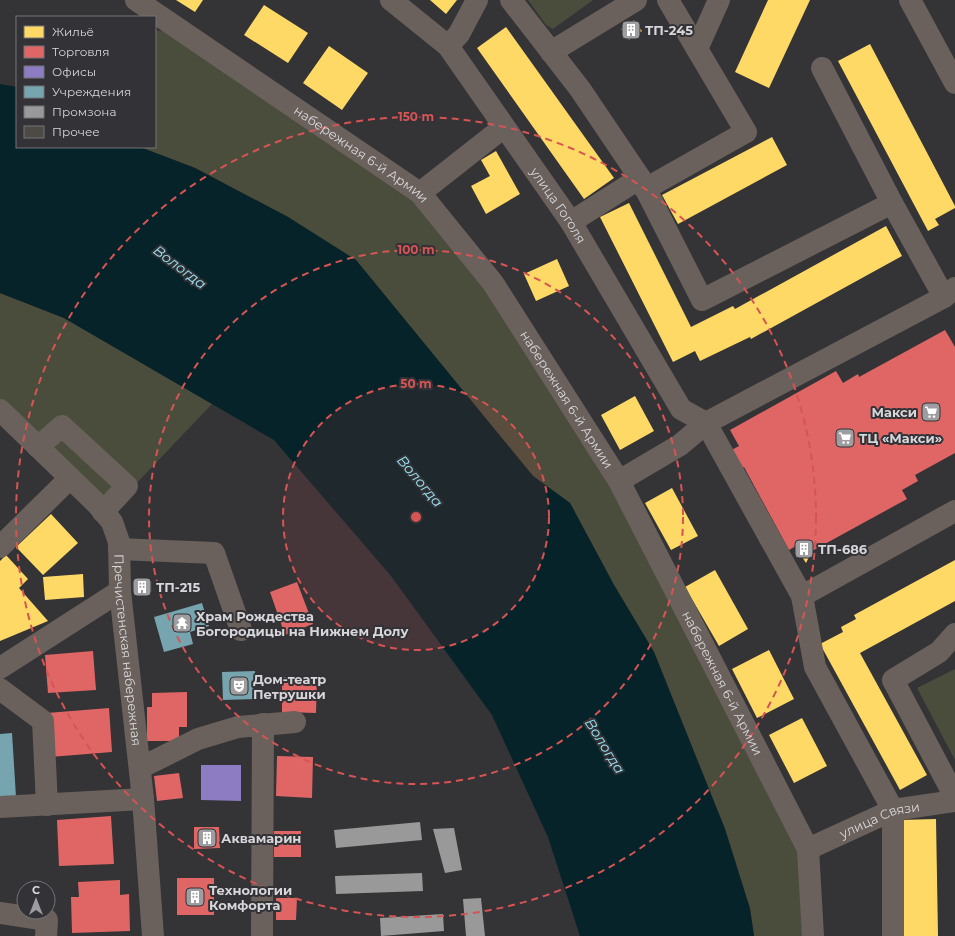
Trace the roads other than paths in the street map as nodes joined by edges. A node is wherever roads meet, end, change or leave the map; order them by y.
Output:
1 (136, 0) edge
2 (391, 0) edge
3 (477, 0) edge
4 (511, 0) edge
5 (636, 0) edge
6 (668, 0) edge
7 (719, 0) edge
8 (912, 0) edge
9 (448, 46) junction
10 (696, 49) junction
11 (551, 52) junction
12 (822, 68) dead end
13 (955, 83) edge
14 (504, 127) junction
15 (642, 183) junction
16 (420, 193) junction
17 (892, 203) junction
18 (571, 222) junction
19 (949, 292) edge
20 (0, 410) edge
21 (706, 423) junction
22 (38, 447) junction
23 (70, 478) junction
24 (619, 482) junction
25 (955, 511) edge
26 (104, 512) junction
27 (0, 547) edge
28 (119, 549) junction
29 (120, 592) junction
30 (802, 596) junction
31 (241, 630) dead end
32 (955, 634) edge
33 (0, 668) edge
34 (0, 689) edge
35 (294, 722) dead end
36 (263, 724) junction
37 (140, 768) junction
38 (955, 797) edge
39 (143, 799) junction
40 (955, 801) edge
41 (47, 805) junction
42 (0, 807) edge
43 (893, 810) junction
44 (808, 849) junction
45 (0, 913) edge
46 (46, 936) edge
47 (153, 936) edge
48 (262, 936) edge
49 (813, 936) edge
50 (893, 936) edge

1 - 16 street, набережная 6-й Армии
2 - 9 street, улица Гоголя
3 - 9 street
4 - 11 street
5 - 11 street
6 - 10 street
7 - 10 street
8 - 13 street
9 - 14 street, улица Гоголя
10 - 15 street
11 - 15 street
12 - 17 street
14 - 16 street
14 - 18 street, улица Гоголя
15 - 17 street
15 - 18 street
16 - 24 street, набережная 6-й Армии
17 - 19 street
18 - 21 street, улица Гоголя
19 - 21 street
20 - 22 street, Пречистенская набережная
21 - 24 street
21 - 30 street
22 - 23 street, Пречистенская набережная
22 - 26 street
23 - 26 street, Пречистенская набережная
23 - 27 street
24 - 44 street, набережная 6-й Армии
25 - 30 street
26 - 28 street, Пречистенская набережная
28 - 29 street, Пречистенская набережная
28 - 31 street
29 - 33 street
29 - 37 street, Пречистенская набережная
30 - 43 street
32 - 38 street
34 - 41 street
35 - 36 street
36 - 37 street
36 - 48 street
37 - 39 street, Пречистенская набережная
39 - 41 street
39 - 47 street, Пречистенская набережная
40 - 43 street, улица Связи
41 - 42 street
43 - 44 street, улица Связи
43 - 50 street
44 - 49 street, набережная 6-й Армии
45 - 46 street

